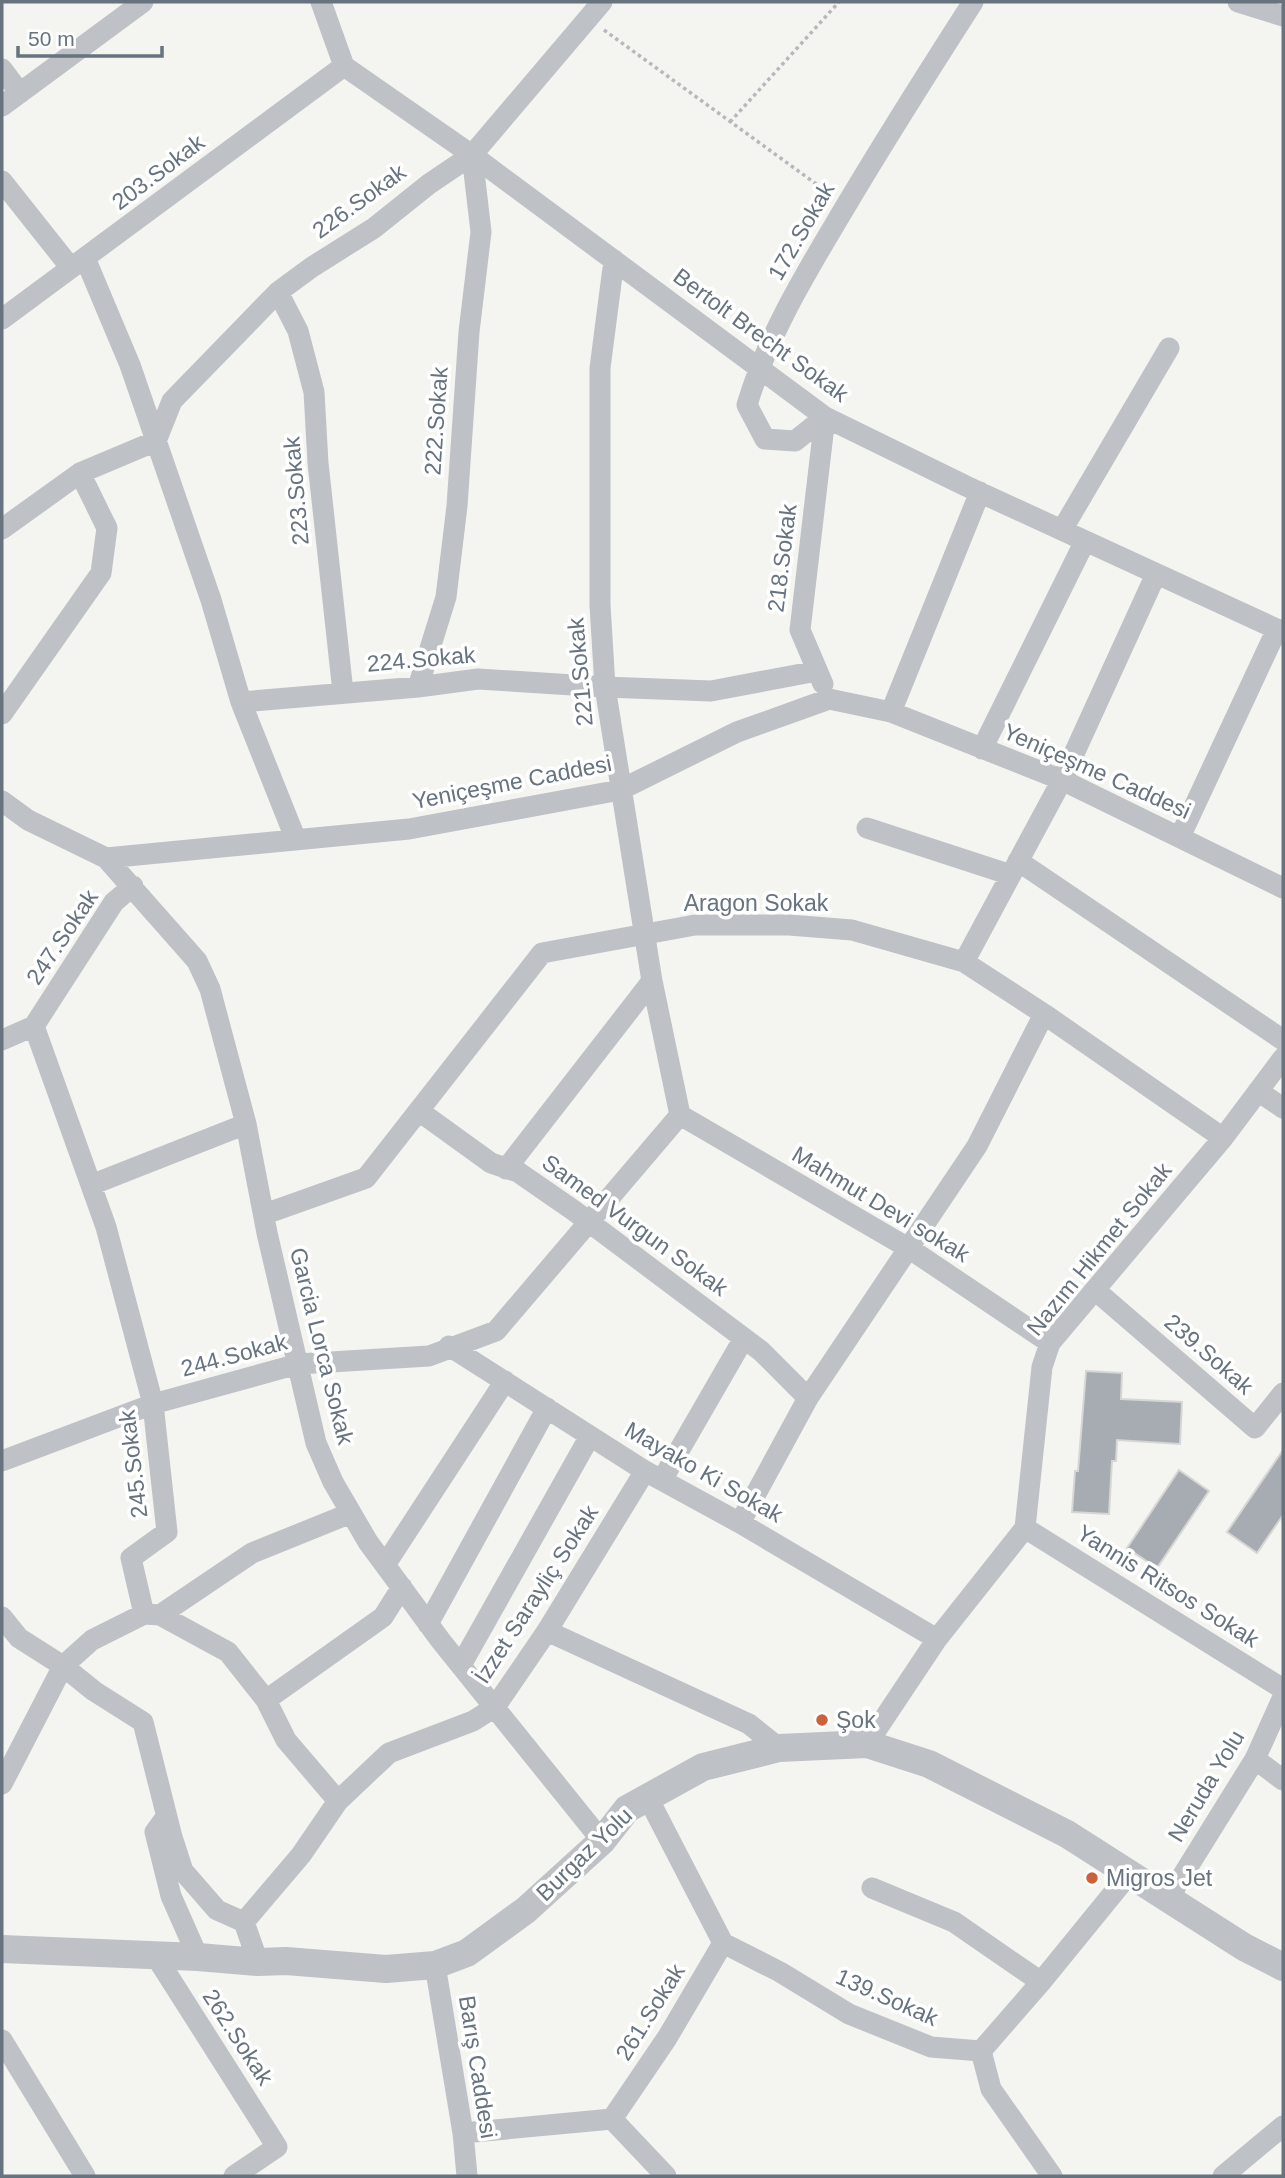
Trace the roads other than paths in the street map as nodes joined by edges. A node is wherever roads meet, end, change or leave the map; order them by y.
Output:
1 (143, 2) edge
2 (321, 2) edge
3 (602, 2) edge
4 (973, 2) edge
5 (1238, 2) edge
6 (1283, 16) edge
7 (344, 66) junction
8 (2, 69) edge
9 (20, 93) junction
10 (2, 106) edge
11 (472, 155) junction
12 (2, 181) edge
13 (614, 260) junction
14 (78, 263) junction
15 (278, 292) junction
16 (2, 319) edge
17 (1169, 348) dead end
18 (758, 368) junction
19 (825, 417) junction
20 (156, 442) junction
21 (80, 473) junction
22 (981, 492) junction
23 (2, 529) edge
24 (1062, 530) junction
25 (1085, 541) junction
26 (1156, 574) junction
27 (1280, 631) edge
28 (817, 671) junction
29 (418, 687) junction
30 (606, 687) junction
31 (343, 692) junction
32 (829, 699) junction
33 (241, 702) junction
34 (891, 712) junction
35 (2, 715) edge
36 (982, 749) junction
37 (1062, 780) junction
38 (620, 790) junction
39 (2, 801) edge
40 (867, 828) dead end
41 (1180, 837) junction
42 (296, 839) junction
43 (106, 858) junction
44 (1015, 868) junction
45 (1282, 885) edge
46 (133, 886) junction
47 (645, 934) junction
48 (964, 962) junction
49 (652, 981) junction
50 (1044, 1014) junction
51 (34, 1026) junction
52 (2, 1040) edge
53 (1283, 1040) edge
54 (1283, 1058) edge
55 (1258, 1091) junction
56 (1283, 1108) edge
57 (419, 1111) junction
58 (680, 1115) junction
59 (246, 1124) junction
60 (1223, 1138) junction
61 (506, 1168) junction
62 (91, 1185) junction
63 (265, 1214) junction
64 (589, 1222) junction
65 (910, 1249) junction
66 (1095, 1290) junction
67 (744, 1338) junction
68 (1050, 1343) junction
69 (451, 1347) junction
70 (298, 1364) junction
71 (505, 1381) junction
72 (1283, 1392) edge
73 (808, 1398) junction
74 (153, 1404) junction
75 (547, 1408) junction
76 (590, 1436) junction
77 (2, 1461) edge
78 (653, 1476) junction
79 (351, 1513) junction
80 (740, 1523) junction
81 (1025, 1528) junction
82 (385, 1565) junction
83 (402, 1587) junction
84 (152, 1615) junction
85 (2, 1617) edge
86 (428, 1624) junction
87 (547, 1631) junction
88 (937, 1639) junction
89 (461, 1665) junction
90 (63, 1666) junction
91 (1283, 1689) edge
92 (1283, 1697) edge
93 (266, 1700) junction
94 (495, 1707) junction
95 (867, 1744) junction
96 (779, 1748) junction
97 (1255, 1759) junction
98 (1283, 1780) edge
99 (2, 1784) edge
100 (647, 1796) junction
101 (338, 1801) junction
102 (166, 1817) junction
103 (602, 1841) junction
104 (1129, 1874) junction
105 (872, 1888) dead end
106 (1168, 1899) junction
107 (244, 1922) junction
108 (723, 1943) junction
109 (2, 1949) edge
110 (155, 1955) junction
111 (198, 1957) junction
112 (258, 1962) junction
113 (435, 1965) junction
114 (1283, 1967) edge
115 (1041, 1982) junction
116 (2, 2040) edge
117 (981, 2051) junction
118 (612, 2119) junction
119 (1283, 2126) edge
120 (463, 2133) junction
121 (85, 2176) edge
122 (234, 2176) edge
123 (467, 2176) edge
124 (666, 2176) edge
125 (1052, 2176) edge
126 (1223, 2176) edge

1 - 9 street
2 - 7 street
3 - 11 street
4 - 18 street, 172.Sokak
5 - 6 street
7 - 11 street, Bertolt Brecht Sokak
7 - 14 street, 203.Sokak
8 - 9 street
9 - 10 street
11 - 13 street, Bertolt Brecht Sokak
11 - 15 street, 226.Sokak
11 - 29 street, 222.Sokak
12 - 14 street
13 - 18 street, Bertolt Brecht Sokak
13 - 30 street, 221.Sokak
14 - 16 street, 203.Sokak
14 - 20 street
15 - 20 street, 226.Sokak
15 - 31 street, 223.Sokak
17 - 24 street
18 - 19 street, Bertolt Brecht Sokak
18 - 19 street, 172.Sokak
19 - 22 street, Bertolt Brecht Sokak
19 - 28 street, 218.Sokak
20 - 21 street
20 - 33 street
21 - 23 street
21 - 35 street
22 - 24 street, Bertolt Brecht Sokak
22 - 34 street
24 - 25 street, Bertolt Brecht Sokak
25 - 26 street, Bertolt Brecht Sokak
25 - 36 street
26 - 27 street, Bertolt Brecht Sokak
26 - 37 street
27 - 41 street
28 - 30 street, 224.Sokak
28 - 32 street, 218.Sokak
29 - 30 street, 224.Sokak
29 - 31 street, 224.Sokak
30 - 38 street, 221.Sokak
31 - 33 street, 224.Sokak
32 - 34 street, Yeniçeşme Caddesi
32 - 38 street, Yeniçeşme Caddesi
33 - 42 street
34 - 36 street, Yeniçeşme Caddesi
36 - 37 street, Yeniçeşme Caddesi
37 - 41 street, Yeniçeşme Caddesi
37 - 44 street
38 - 42 street, Yeniçeşme Caddesi
38 - 47 street, 221.Sokak
39 - 43 street
40 - 44 street
41 - 45 street, Yeniçeşme Caddesi
42 - 43 street, Yeniçeşme Caddesi
43 - 46 street, Garcia Lorca Sokak
44 - 48 street
44 - 53 street
46 - 51 street, 247.Sokak
46 - 59 street, Garcia Lorca Sokak
47 - 48 street, Aragon Sokak
47 - 49 street, 221.Sokak
47 - 57 street, Aragon Sokak
48 - 50 street, Aragon Sokak
49 - 58 street, 221.Sokak
49 - 61 street
50 - 60 street, Aragon Sokak
50 - 65 street
51 - 52 street
51 - 62 street, 245.Sokak
54 - 55 street, Nazım Hikmet Sokak
55 - 56 street
55 - 60 street, Nazım Hikmet Sokak
57 - 61 street, Samed Vurgun Sokak
57 - 63 street, Aragon Sokak
58 - 64 street, 244.Sokak
58 - 65 street, Mahmut Devi sokak
59 - 62 street
59 - 63 street, Garcia Lorca Sokak
60 - 66 street, Nazım Hikmet Sokak
61 - 64 street, Samed Vurgun Sokak
62 - 74 street, 245.Sokak
63 - 70 street, Garcia Lorca Sokak
64 - 67 street, Samed Vurgun Sokak
64 - 69 street, 244.Sokak
65 - 68 street, Mahmut Devi sokak
65 - 73 street
66 - 68 street, Nazım Hikmet Sokak
66 - 72 street, 239.Sokak
67 - 73 street, Samed Vurgun Sokak
67 - 78 street, İzzet Sarayliç Sokak
68 - 81 street, Nazım Hikmet Sokak
69 - 70 street, 244.Sokak
69 - 71 street, Mayako Ki Sokak
70 - 74 street, 244.Sokak
70 - 79 street, Garcia Lorca Sokak
71 - 75 street, Mayako Ki Sokak
71 - 82 street
73 - 80 street
74 - 77 street, 244.Sokak
74 - 84 street, 245.Sokak
75 - 76 street, Mayako Ki Sokak
75 - 86 street
76 - 78 street, Mayako Ki Sokak
76 - 89 street
78 - 80 street, Mayako Ki Sokak
78 - 87 street, İzzet Sarayliç Sokak
79 - 82 street, Garcia Lorca Sokak
79 - 84 street
80 - 88 street, Mayako Ki Sokak
81 - 88 street
81 - 91 street, Yannis Ritsos Sokak
82 - 83 street, Garcia Lorca Sokak
83 - 86 street, Garcia Lorca Sokak
83 - 93 street
84 - 90 street
84 - 93 street
85 - 90 street
86 - 89 street, Garcia Lorca Sokak
87 - 94 street, İzzet Sarayliç Sokak
87 - 96 street
88 - 95 street
89 - 94 street, Garcia Lorca Sokak
90 - 99 street
90 - 102 street
92 - 97 street, Neruda Yolu
93 - 101 street
94 - 101 street, İzzet Sarayliç Sokak
94 - 103 street, Garcia Lorca Sokak
95 - 96 street, Burgaz Yolu
95 - 104 street, Burgaz Yolu
96 - 100 street, Burgaz Yolu
97 - 98 street
97 - 106 street, Neruda Yolu
100 - 103 street, Burgaz Yolu
100 - 108 street
101 - 107 street, İzzet Sarayliç Sokak
102 - 107 street
102 - 111 street
103 - 113 street, Burgaz Yolu
104 - 106 street, Burgaz Yolu
104 - 115 street
105 - 115 street
106 - 114 street, Burgaz Yolu
107 - 112 street
108 - 117 street, 139.Sokak
108 - 118 street, 261.Sokak
109 - 110 street, Burgaz Yolu
110 - 111 street, Burgaz Yolu
110 - 122 street, 262.Sokak
111 - 112 street, Burgaz Yolu
112 - 113 street, Burgaz Yolu
113 - 120 street, Barış Caddesi
115 - 117 street
116 - 121 street
117 - 125 street
118 - 120 street
118 - 124 street
119 - 126 street
120 - 123 street, Barış Caddesi

